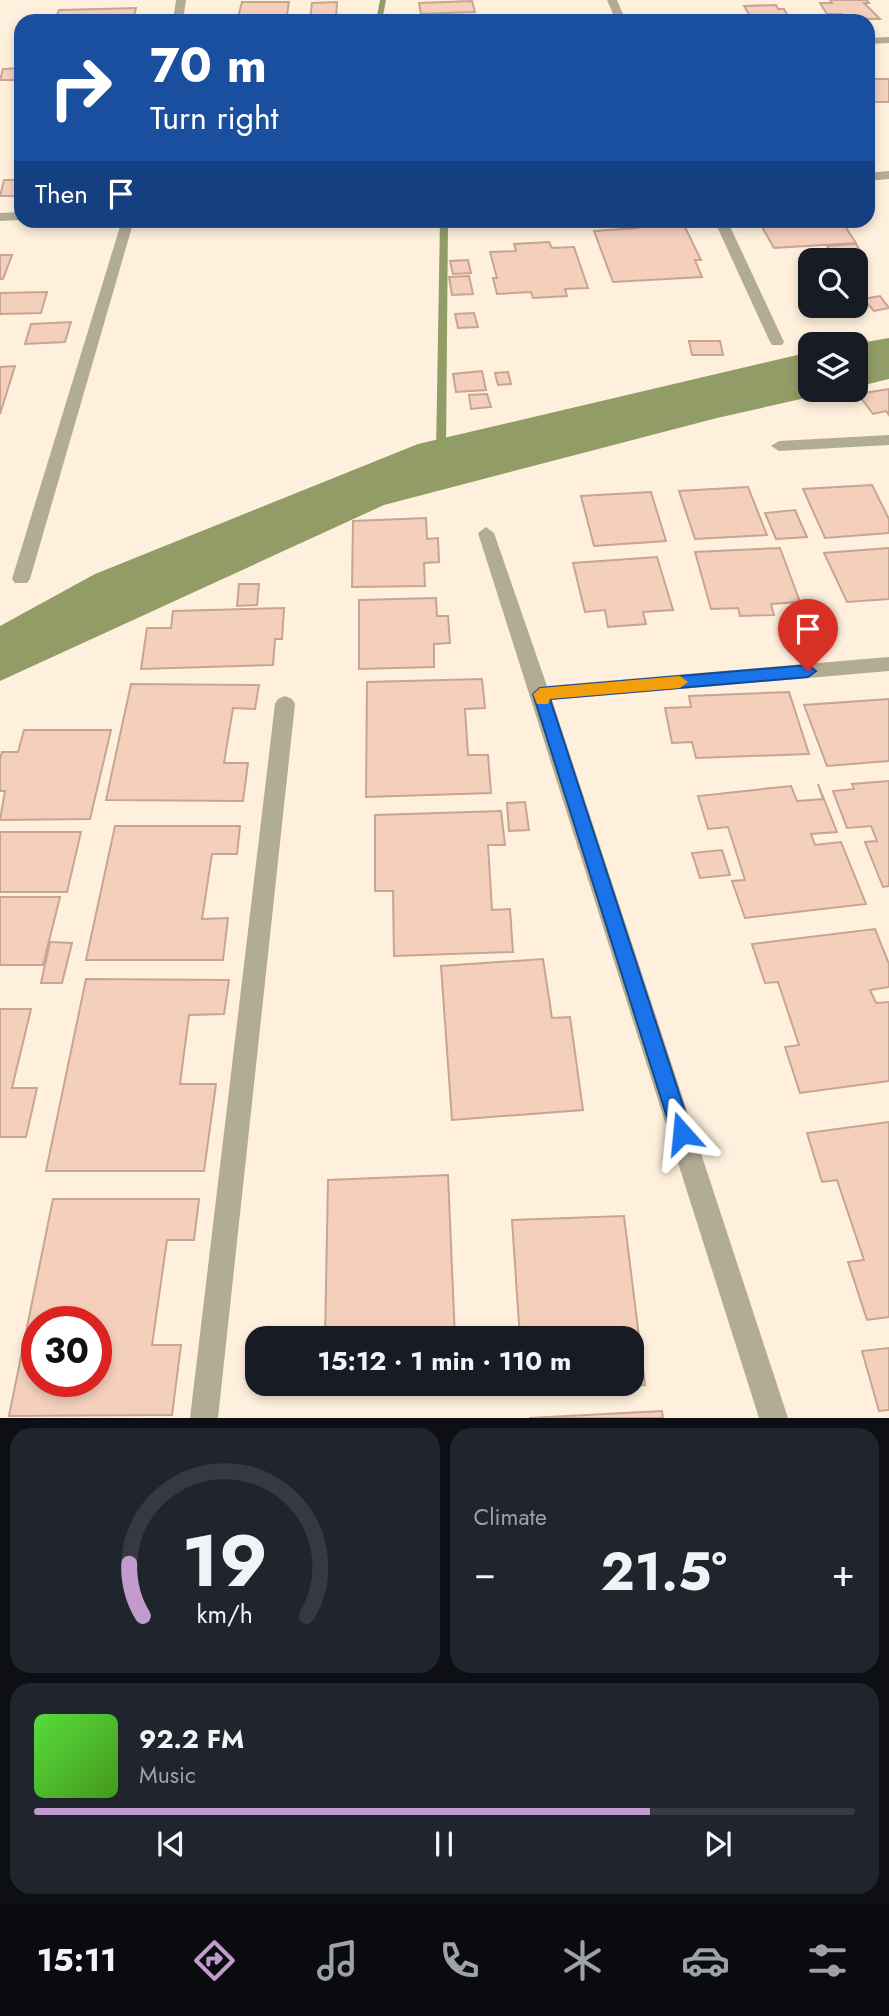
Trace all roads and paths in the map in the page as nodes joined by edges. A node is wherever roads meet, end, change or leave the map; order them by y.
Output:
1 (126, 228) edge
2 (724, 228) edge
3 (777, 342) dead end
4 (889, 440) edge
5 (779, 446) dead end
6 (486, 533) dead end
7 (21, 579) dead end
8 (889, 664) edge
9 (540, 694) junction
10 (285, 705) dead end
11 (204, 1418) edge
12 (774, 1418) edge

1 - 7 street
2 - 3 street
4 - 5 street
6 - 9 street
8 - 9 street
9 - 12 street
10 - 11 street

